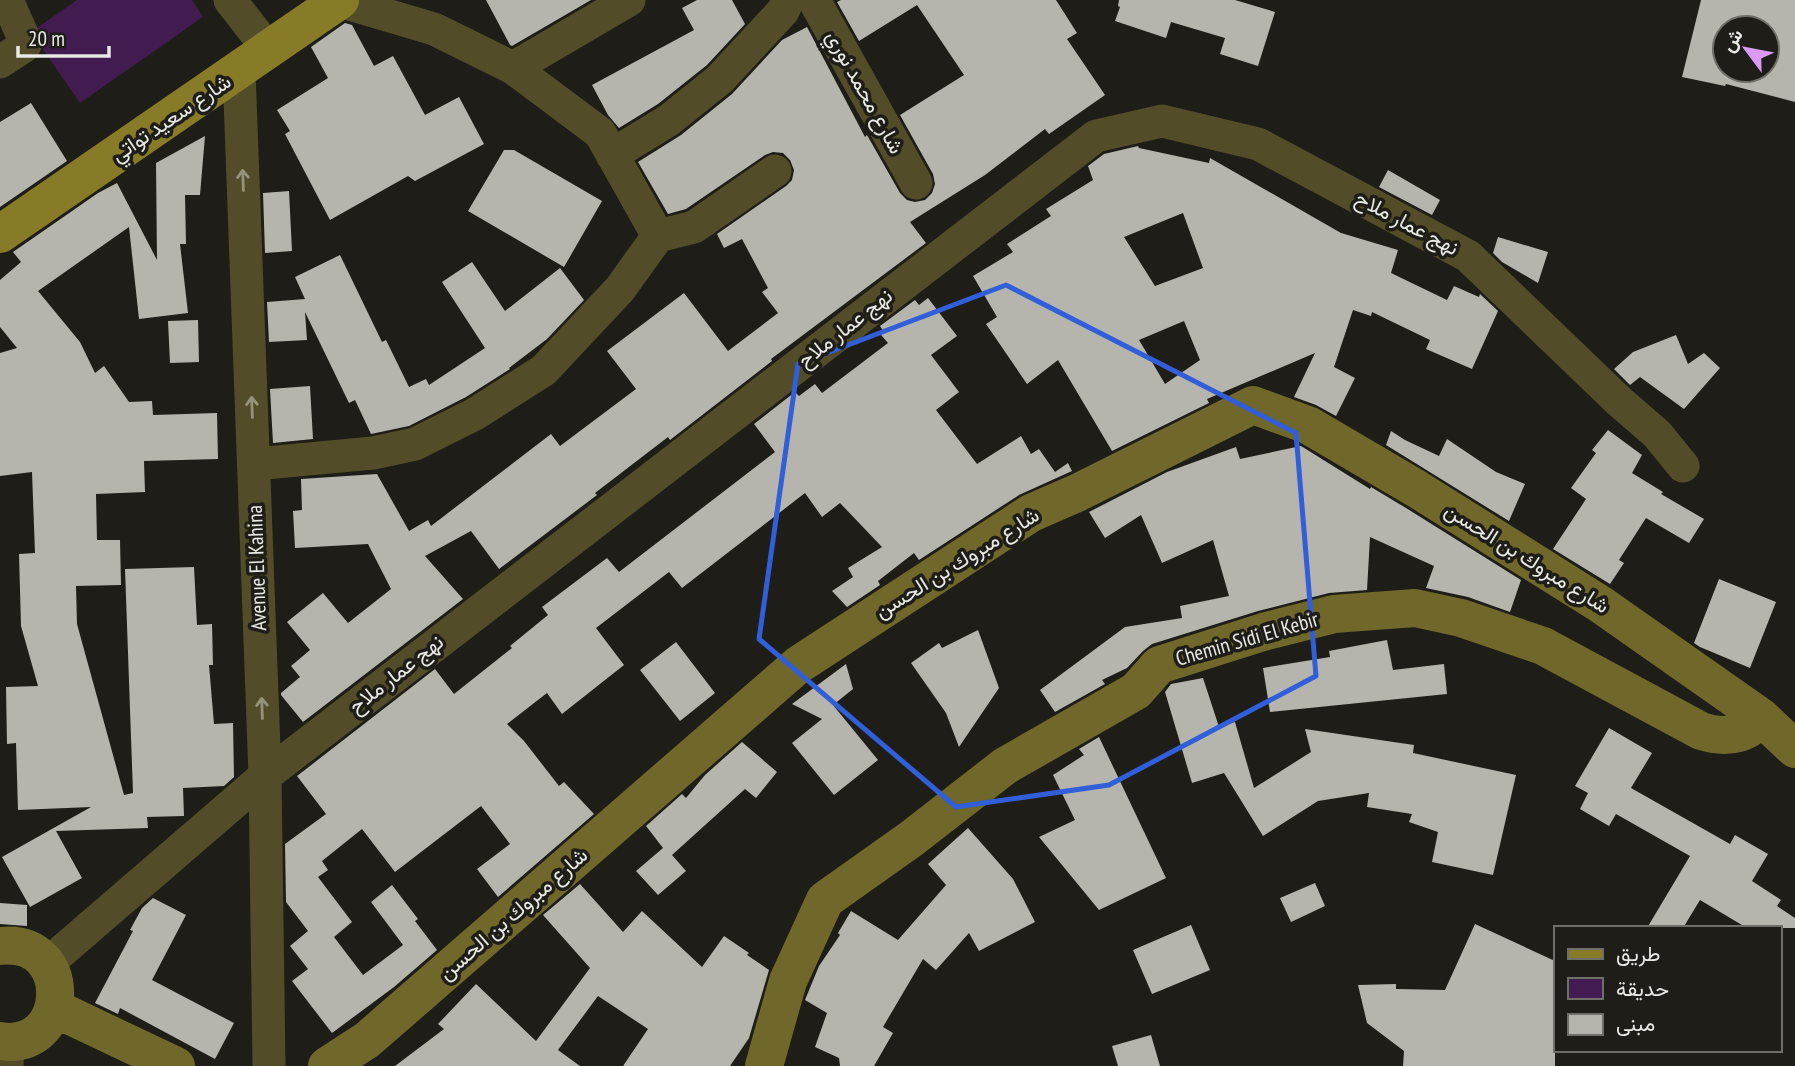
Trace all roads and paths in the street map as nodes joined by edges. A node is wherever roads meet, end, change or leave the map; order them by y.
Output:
1 (7, 0) edge
2 (230, 0) edge
3 (340, 0) edge
4 (629, 0) edge
5 (788, 0) edge
6 (814, 0) edge
7 (254, 60) junction
8 (0, 62) edge
9 (513, 68) junction
10 (612, 155) junction
11 (775, 171) dead end
12 (916, 183) dead end
13 (0, 234) edge
14 (658, 236) junction
15 (254, 464) junction
16 (1683, 466) dead end
17 (1761, 717) junction
18 (1795, 749) edge
19 (265, 776) junction
20 (0, 946) edge
21 (47, 964) junction
22 (54, 1008) junction
23 (5, 1050) edge
24 (176, 1066) edge
25 (270, 1066) edge
26 (327, 1066) edge
27 (764, 1066) edge

1 - 8 street
2 - 7 street
3 - 7 main road, شارع سعيد تواتي
3 - 9 street
4 - 9 street
5 - 10 street
6 - 12 street, شارع محمد نوري
7 - 13 main road, شارع سعيد تواتي
15 -> 7 street, Avenue El Kahina
9 - 10 street
10 - 14 street
11 - 14 street
14 - 15 street
19 -> 15 street, Avenue El Kahina
16 - 19 street, نهج عمار ملاح
17 - 18 street, شارع مبروك بن الحسن
17 - 26 street, شارع مبروك بن الحسن
17 - 27 street, Chemin Sidi El Kebir
19 - 21 street, نهج عمار ملاح
19 - 25 street, Avenue El Kahina
20 - 21 street
21 - 22 street
22 - 23 street
22 - 24 street

